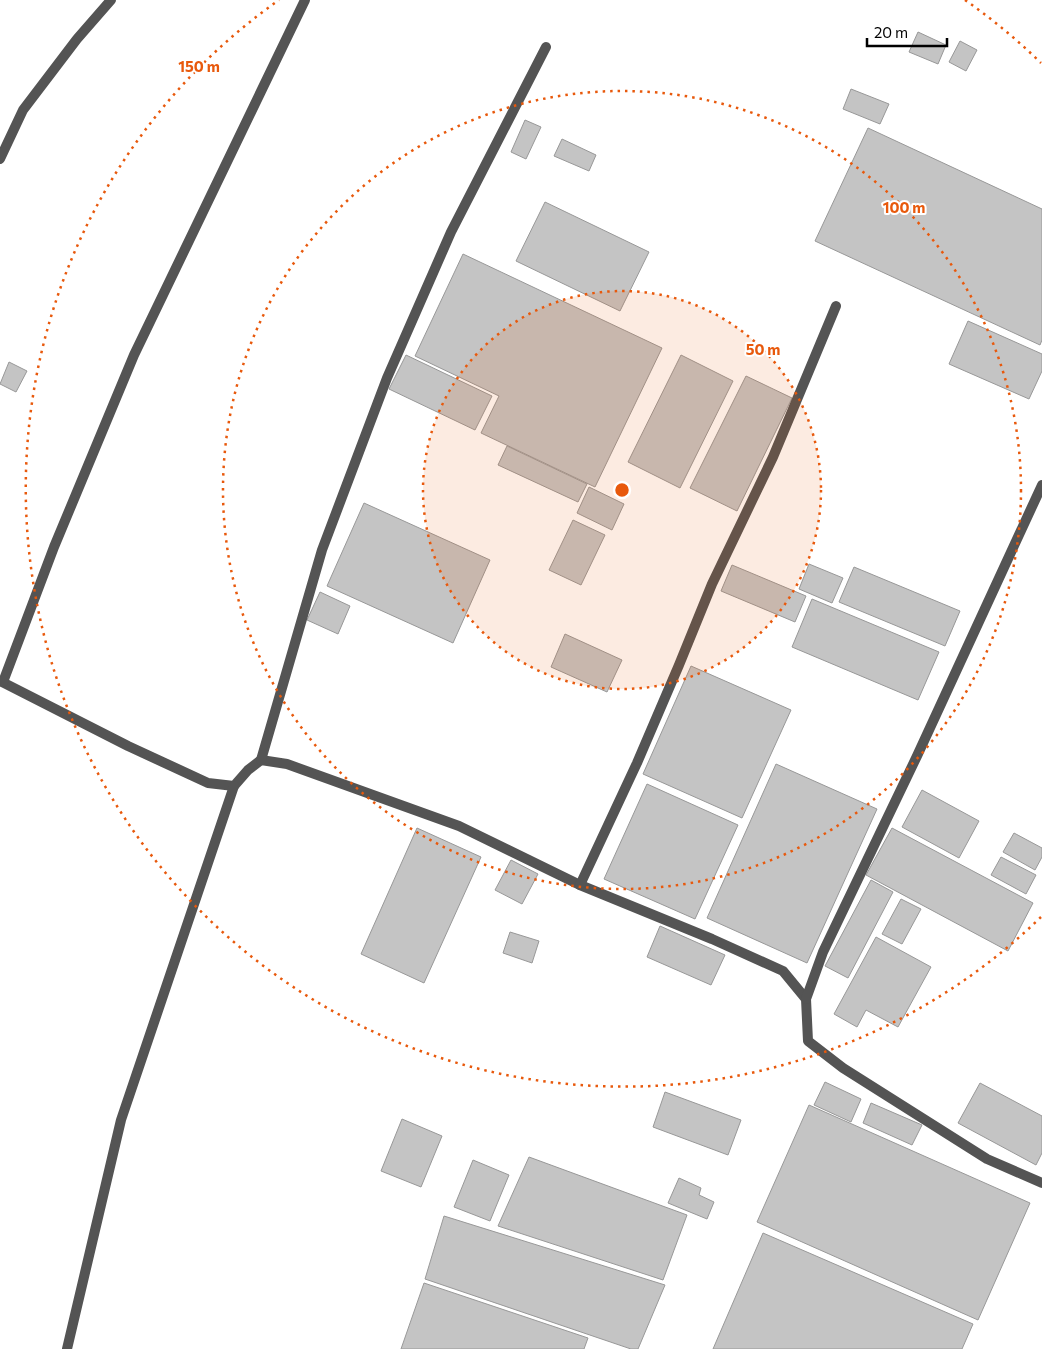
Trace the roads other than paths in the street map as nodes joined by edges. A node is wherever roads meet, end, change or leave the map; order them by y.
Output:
1 (111, 0) edge
2 (306, 0) edge
3 (546, 47) dead end
4 (0, 159) edge
5 (836, 306) dead end
6 (1042, 485) edge
7 (2, 682) edge
8 (261, 760) junction
9 (234, 786) junction
10 (580, 885) junction
11 (806, 998) junction
12 (1042, 1183) edge
13 (67, 1349) edge

1 - 4 street
2 - 7 street
3 - 8 street
5 - 10 street
6 - 11 street
7 - 9 street
8 - 9 street
8 - 10 street
9 - 13 street
10 - 11 street
11 - 12 street

